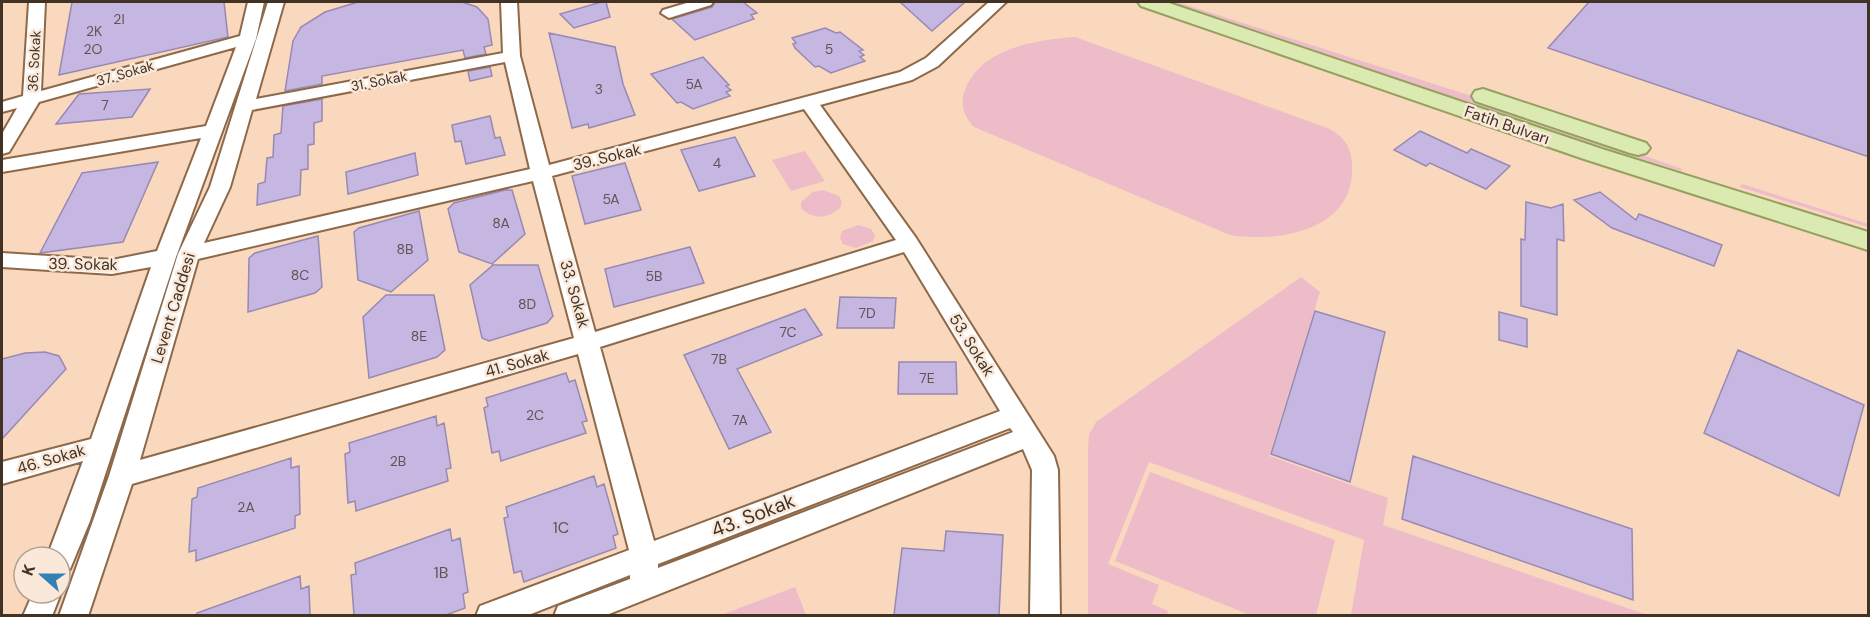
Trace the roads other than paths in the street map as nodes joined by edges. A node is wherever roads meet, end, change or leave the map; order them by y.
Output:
1 (37, 2) edge
2 (271, 2) edge
3 (509, 2) edge
4 (705, 2) edge
5 (998, 2) edge
6 (1148, 2) edge
7 (1196, 2) edge
8 (669, 13) dead end
9 (248, 39) junction
10 (512, 56) junction
11 (32, 99) junction
12 (810, 104) junction
13 (246, 106) junction
14 (2, 107) edge
15 (211, 130) junction
16 (2, 148) edge
17 (2, 166) edge
18 (541, 173) junction
19 (1869, 224) edge
20 (1869, 241) edge
21 (909, 243) junction
22 (189, 254) junction
23 (165, 257) junction
24 (2, 260) edge
25 (589, 342) junction
26 (1023, 425) junction
27 (102, 446) junction
28 (2, 473) edge
29 (122, 476) junction
30 (66, 545) edge
31 (644, 556) junction
32 (644, 586) junction
33 (73, 615) edge
34 (490, 615) edge
35 (568, 615) edge
36 (1045, 615) edge

1 - 11 street, 36. Sokak
2 - 9 street, Levent Caddesi
2 - 13 street, Levent Caddesi
3 - 10 street, 33. Sokak
4 - 8 street
5 - 12 street, 39. Sokak
6 - 20 main road, Fatih Bulvarı
7 - 19 main road, Fatih Bulvarı
9 - 11 street, 37. Sokak
9 - 15 street, Levent Caddesi
10 - 13 street, 31. Sokak
10 - 18 street, 33. Sokak
11 - 14 street, 37. Sokak
11 - 16 street, 36. Sokak
12 - 18 street, 39. Sokak
12 - 21 street, 53. Sokak
13 - 22 street, Levent Caddesi
15 - 17 street
15 - 23 street, Levent Caddesi
18 - 22 street, 39. Sokak
18 - 25 street, 33. Sokak
21 - 25 street, 41. Sokak
21 - 26 street, 53. Sokak
22 - 29 street, Levent Caddesi
23 - 24 street, 39. Sokak
23 - 27 street, Levent Caddesi
25 - 29 street, 41. Sokak
25 - 31 street, 33. Sokak
26 - 31 street, 43. Sokak
26 - 32 street, 43. Sokak
26 - 36 street, 53. Sokak
27 - 28 street, 46. Sokak
27 - 30 street, Levent Caddesi
29 - 33 street, Levent Caddesi
31 - 32 street, 33. Sokak
31 - 34 street, 43. Sokak
32 - 35 street, 43. Sokak

